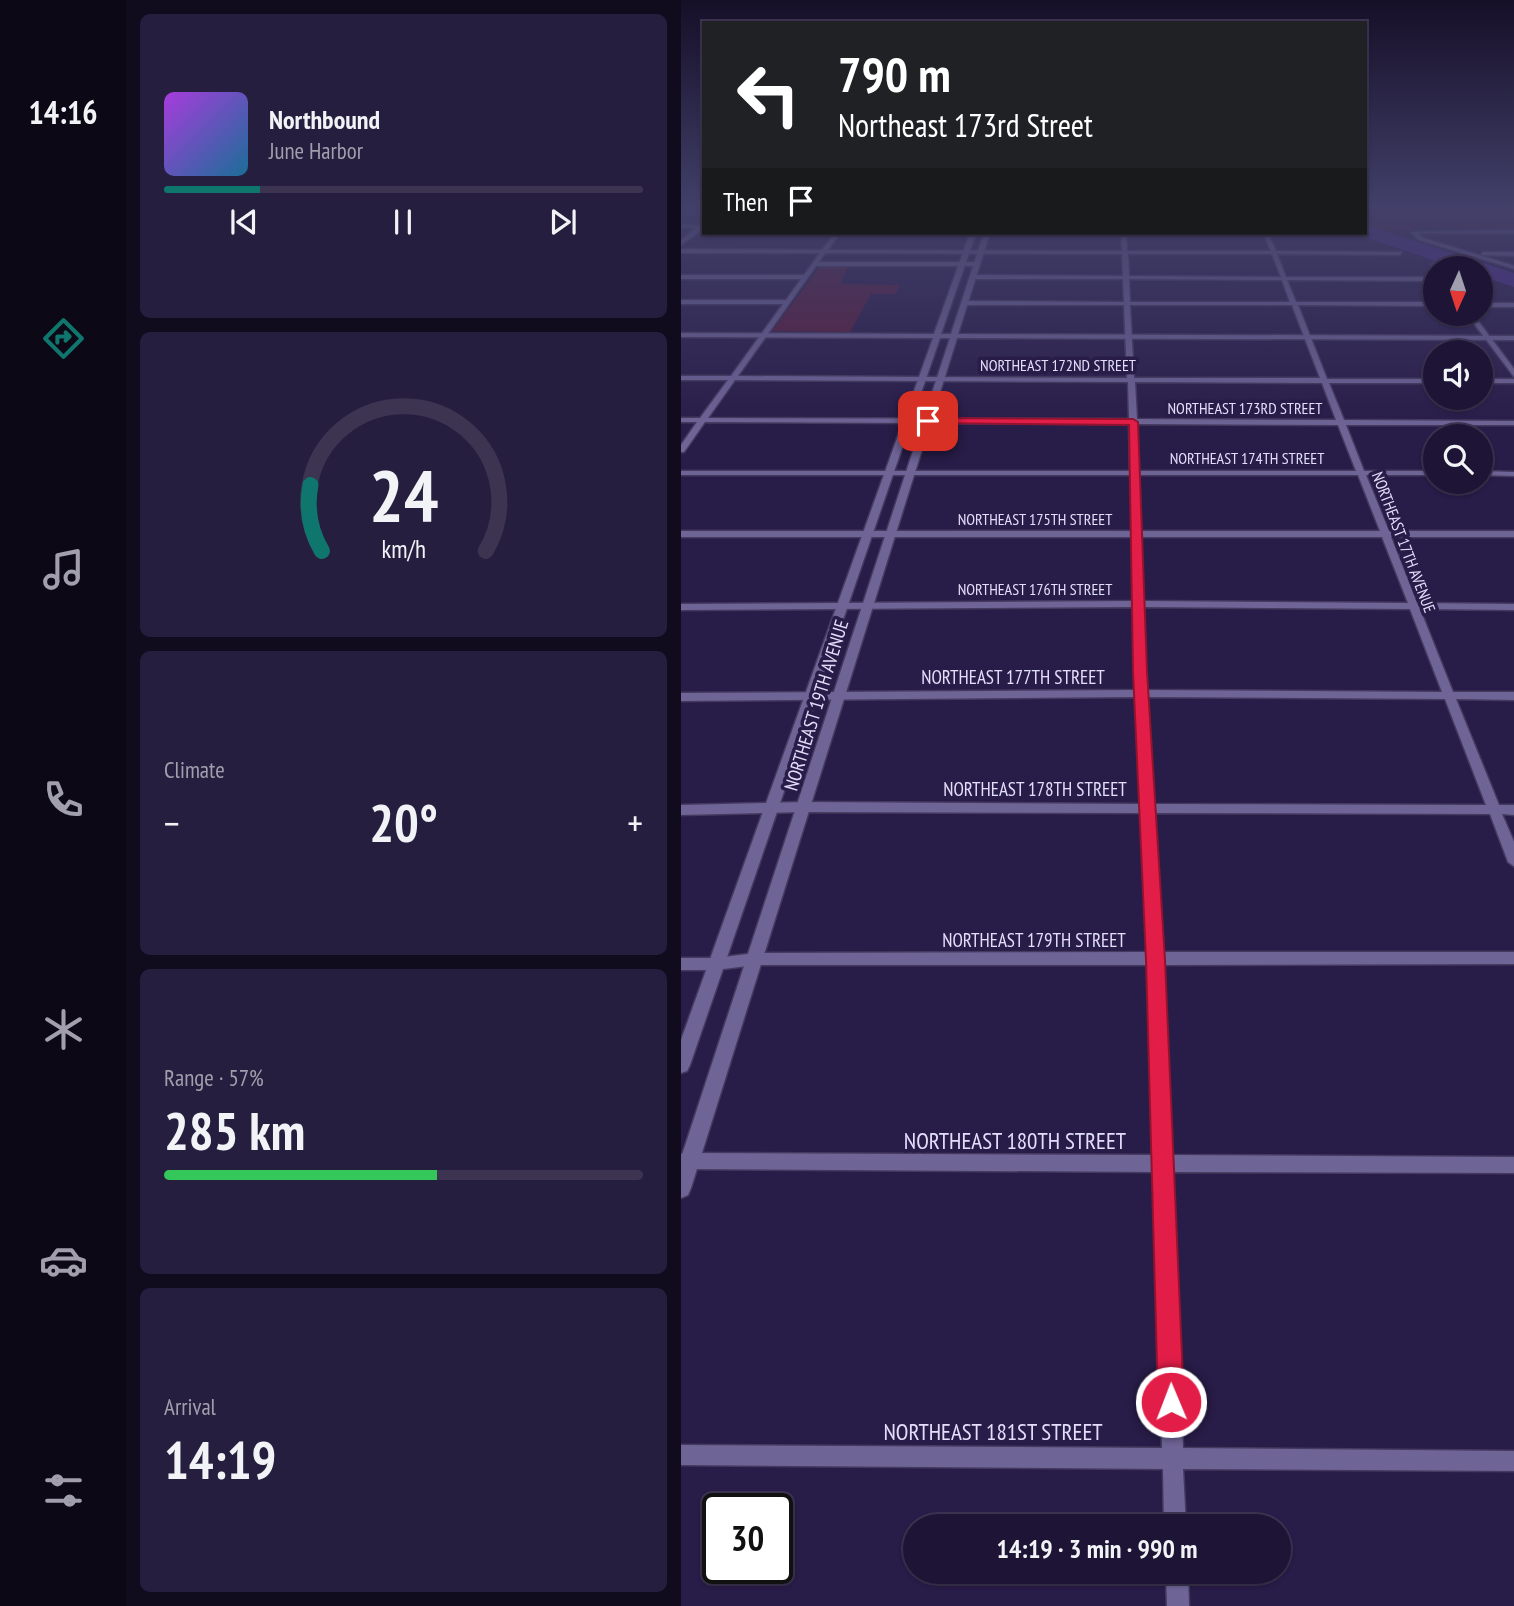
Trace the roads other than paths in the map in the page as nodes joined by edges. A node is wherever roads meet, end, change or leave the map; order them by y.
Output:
1 (801, 282) edge
2 (956, 282) edge
3 (972, 282) edge
4 (1125, 282) edge
5 (1285, 282) edge
6 (953, 291) junction
7 (969, 291) junction
8 (681, 302) edge
9 (787, 302) junction
10 (965, 303) junction
11 (1126, 303) junction
12 (1294, 304) junction
13 (1423, 304) edge
14 (1493, 305) edge
15 (1514, 305) edge
16 (941, 326) junction
17 (957, 326) junction
18 (681, 335) edge
19 (1514, 338) edge
20 (761, 339) junction
21 (936, 339) junction
22 (953, 339) junction
23 (1128, 340) junction
24 (1309, 340) junction
25 (681, 341) edge
26 (1423, 341) edge
27 (1493, 341) edge
28 (1493, 341) edge
29 (1514, 344) edge
30 (1493, 347) edge
31 (681, 378) edge
32 (733, 378) junction
33 (1514, 378) edge
34 (923, 379) junction
35 (940, 379) junction
36 (1130, 380) junction
37 (1325, 380) junction
38 (1493, 380) edge
39 (1423, 381) edge
40 (681, 420) edge
41 (703, 420) junction
42 (907, 421) junction
43 (928, 421) junction
44 (1133, 422) junction
45 (1341, 422) junction
46 (1514, 423) edge
47 (681, 450) edge
48 (889, 472) junction
49 (911, 472) junction
50 (1135, 472) junction
51 (1361, 472) junction
52 (681, 473) edge
53 (1423, 473) edge
54 (1493, 473) edge
55 (1514, 474) edge
56 (867, 533) junction
57 (891, 533) junction
58 (1137, 533) junction
59 (681, 534) edge
60 (1386, 534) junction
61 (1514, 534) edge
62 (1138, 604) junction
63 (842, 606) junction
64 (868, 606) junction
65 (681, 607) edge
66 (1412, 607) junction
67 (1514, 607) edge
68 (1141, 693) junction
69 (810, 696) junction
70 (839, 696) junction
71 (1449, 696) junction
72 (1514, 696) edge
73 (681, 697) edge
74 (805, 807) junction
75 (1149, 808) junction
76 (681, 810) edge
77 (771, 810) junction
78 (1494, 810) junction
79 (1514, 810) edge
80 (1514, 862) edge
81 (755, 958) junction
82 (1514, 958) edge
83 (1156, 960) junction
84 (681, 964) edge
85 (716, 964) junction
86 (681, 1065) edge
87 (684, 1160) edge
88 (1162, 1164) junction
89 (1514, 1165) edge
90 (681, 1188) edge
91 (681, 1455) edge
92 (1172, 1457) junction
93 (1514, 1461) edge
94 (1174, 1514) edge
95 (1177, 1584) edge
96 (1178, 1606) edge

1 - 9 street
2 - 6 street, NORTHEAST 19TH AVENUE
3 - 7 street, NORTHEAST 19TH AVENUE
4 - 11 street
5 - 12 street, NORTHEAST 17TH AVENUE
6 - 7 street
6 - 16 street, NORTHEAST 19TH AVENUE
7 - 10 street, NORTHEAST 19TH AVENUE
8 - 9 street
9 - 20 street
10 - 11 street
10 - 17 street, NORTHEAST 19TH AVENUE
11 - 12 street
11 - 23 street
12 - 13 street
12 - 24 street, NORTHEAST 17TH AVENUE
14 - 15 street
16 - 17 street
16 - 21 street, NORTHEAST 19TH AVENUE
17 - 22 street, NORTHEAST 19TH AVENUE
18 - 20 street
19 - 27 street
20 - 21 street
20 - 25 street
20 - 32 street
21 - 22 street
21 - 34 street, NORTHEAST 19TH AVENUE
22 - 23 street
22 - 35 street, NORTHEAST 19TH AVENUE
23 - 24 street
23 - 36 street
24 - 26 street
24 - 37 street, NORTHEAST 17TH AVENUE
28 - 29 street
30 - 33 street
31 - 32 street, NORTHEAST 172ND STREET
32 - 34 street, NORTHEAST 172ND STREET
32 - 41 street
33 - 38 street
34 - 35 street, NORTHEAST 172ND STREET
34 - 42 street, NORTHEAST 19TH AVENUE
35 - 36 street, NORTHEAST 172ND STREET
35 - 43 street, NORTHEAST 19TH AVENUE
36 - 37 street, NORTHEAST 172ND STREET
36 - 44 street
37 - 39 street, NORTHEAST 172ND STREET
37 - 45 street, NORTHEAST 17TH AVENUE
40 - 41 street, NORTHEAST 173RD STREET
41 - 42 street, NORTHEAST 173RD STREET
41 - 47 street
42 - 43 street, NORTHEAST 173RD STREET
42 - 48 street, NORTHEAST 19TH AVENUE
43 - 44 street, NORTHEAST 173RD STREET
43 - 49 street, NORTHEAST 19TH AVENUE
44 - 45 street, NORTHEAST 173RD STREET
44 - 50 street
45 - 46 street, NORTHEAST 173RD STREET
45 - 51 street, NORTHEAST 17TH AVENUE
48 - 49 street, NORTHEAST 174TH STREET
48 - 52 street, NORTHEAST 174TH STREET
48 - 56 street, NORTHEAST 19TH AVENUE
49 - 50 street, NORTHEAST 174TH STREET
49 - 57 street, NORTHEAST 19TH AVENUE
50 - 51 street, NORTHEAST 174TH STREET
50 - 58 street
51 - 53 street, NORTHEAST 174TH STREET
51 - 60 street, NORTHEAST 17TH AVENUE
54 - 55 street
56 - 57 street, NORTHEAST 175TH STREET
56 - 59 street, NORTHEAST 175TH STREET
56 - 63 street, NORTHEAST 19TH AVENUE
57 - 58 street, NORTHEAST 175TH STREET
57 - 64 street, NORTHEAST 19TH AVENUE
58 - 60 street, NORTHEAST 175TH STREET
58 - 62 street
60 - 61 street, NORTHEAST 175TH STREET
60 - 66 street, NORTHEAST 17TH AVENUE
62 - 64 street, NORTHEAST 176TH STREET
62 - 66 street, NORTHEAST 176TH STREET
62 - 68 street
63 - 64 street, NORTHEAST 176TH STREET
63 - 65 street, NORTHEAST 176TH STREET
63 - 69 street, NORTHEAST 19TH AVENUE
64 - 70 street, NORTHEAST 19TH AVENUE
66 - 67 street, NORTHEAST 176TH STREET
66 - 71 street, NORTHEAST 17TH AVENUE
68 - 70 street, NORTHEAST 177TH STREET
68 - 71 street, NORTHEAST 177TH STREET
68 - 75 street
69 - 70 street, NORTHEAST 177TH STREET
69 - 73 street, NORTHEAST 177TH STREET
69 - 77 street, NORTHEAST 19TH AVENUE
70 - 74 street, NORTHEAST 19TH AVENUE
71 - 72 street, NORTHEAST 177TH STREET
71 - 78 street, NORTHEAST 17TH AVENUE
74 - 75 street, NORTHEAST 178TH STREET
74 - 77 street, NORTHEAST 178TH STREET
74 - 81 street, NORTHEAST 19TH AVENUE
75 - 78 street, NORTHEAST 178TH STREET
75 - 83 street
76 - 77 street, NORTHEAST 178TH STREET
77 - 85 street, NORTHEAST 19TH AVENUE
78 - 79 street, NORTHEAST 178TH STREET
78 - 80 street, NORTHEAST 17TH AVENUE
81 - 83 street, NORTHEAST 179TH STREET
81 - 85 street, NORTHEAST 179TH STREET
81 - 87 street, NORTHEAST 19TH AVENUE
82 - 83 street, NORTHEAST 179TH STREET
83 - 88 street
84 - 85 street, NORTHEAST 179TH STREET
85 - 86 street, NORTHEAST 19TH AVENUE
87 - 88 street, NORTHEAST 180TH STREET
87 - 90 street, NORTHEAST 19TH AVENUE
88 - 89 street, NORTHEAST 180TH STREET
88 - 92 street
91 - 92 street, NORTHEAST 181ST STREET
92 - 93 street, NORTHEAST 181ST STREET
92 - 94 street
95 - 96 street

